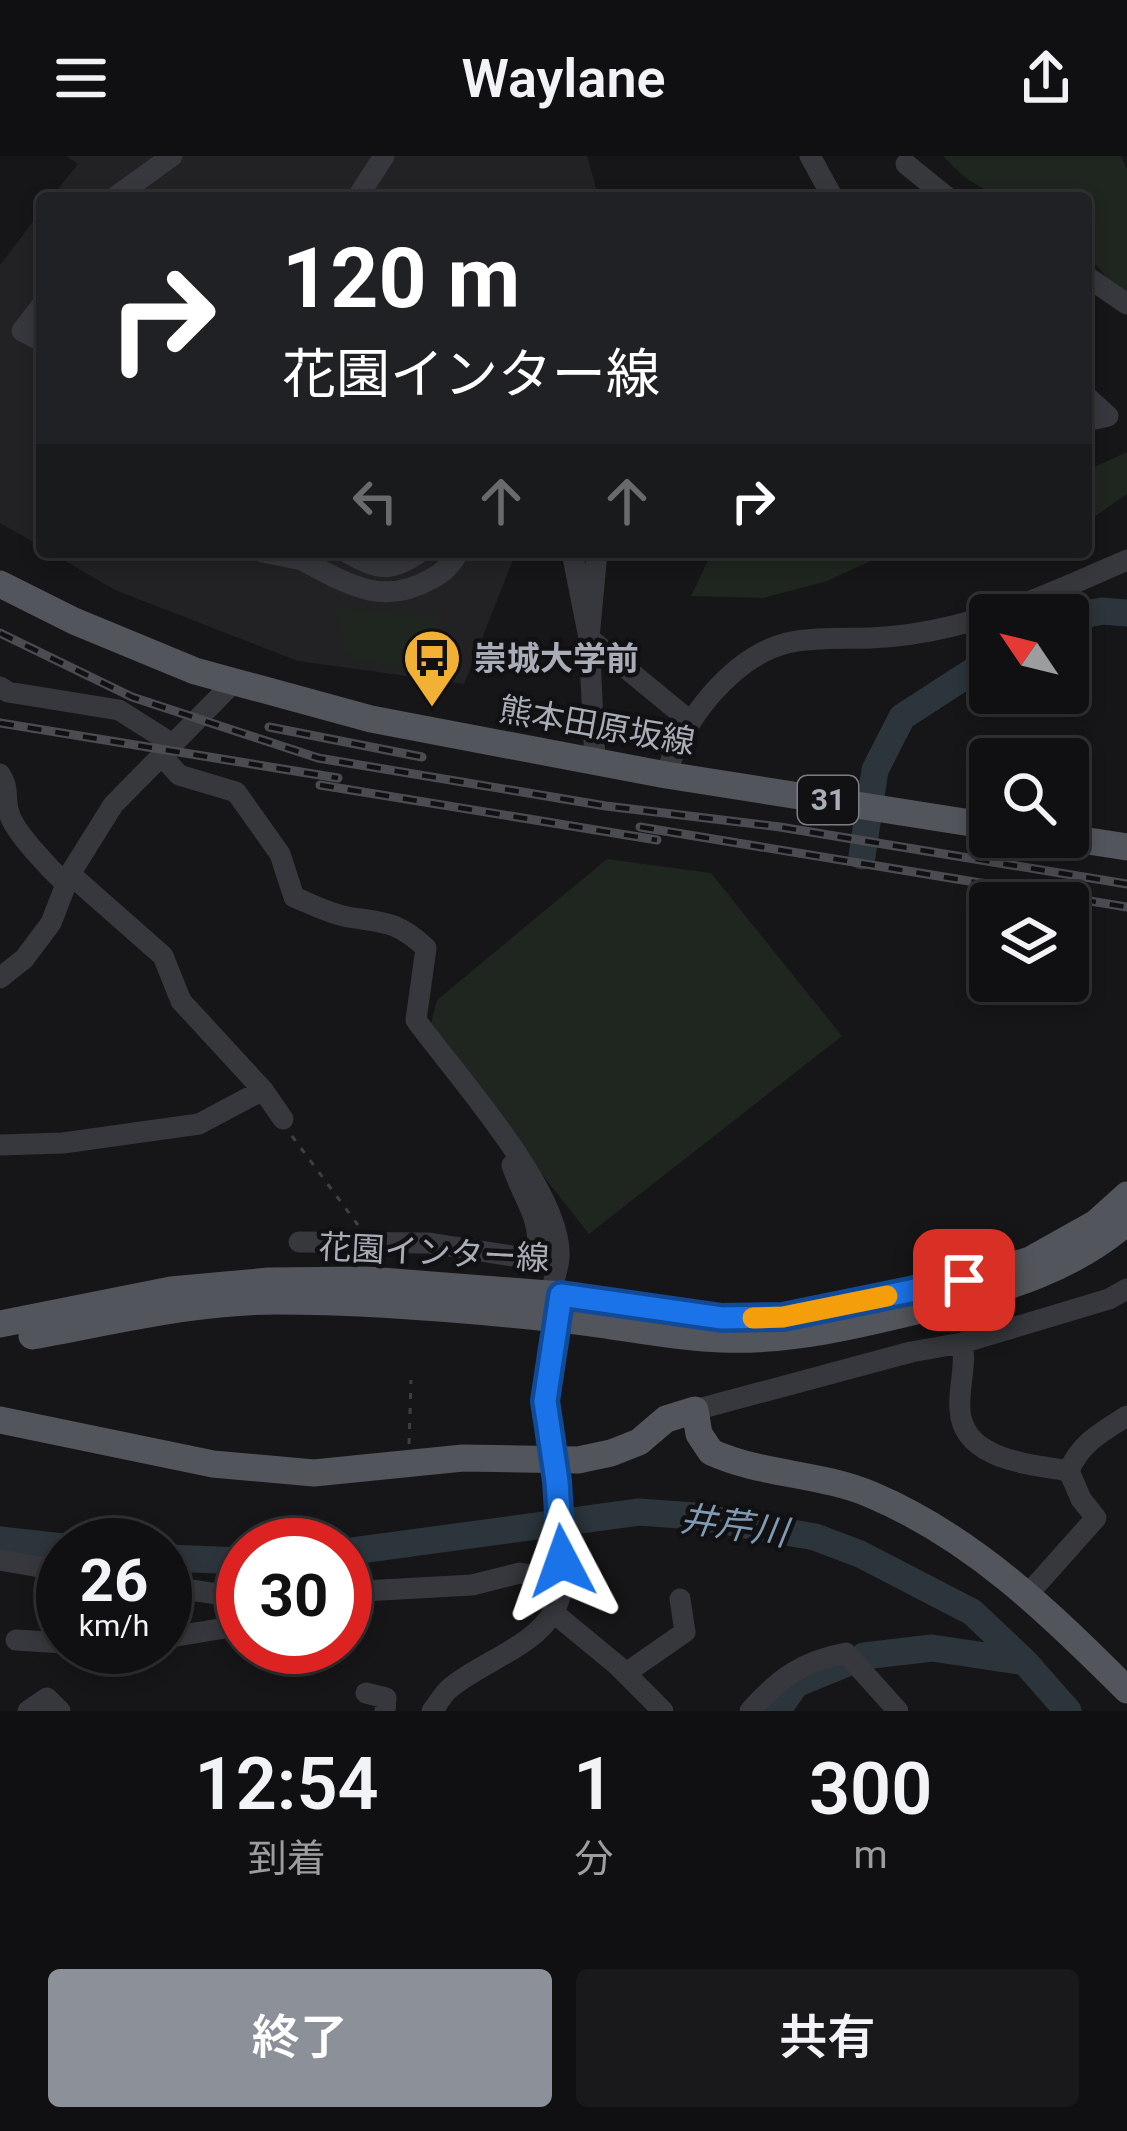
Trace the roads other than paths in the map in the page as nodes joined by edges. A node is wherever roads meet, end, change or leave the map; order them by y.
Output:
1 (172, 156) edge
2 (384, 156) edge
3 (810, 156) edge
4 (906, 164) dead end
5 (122, 192) edge
6 (361, 192) edge
7 (829, 192) edge
8 (941, 192) edge
9 (1092, 281) edge
10 (1127, 304) edge
11 (36, 313) edge
12 (36, 338) edge
13 (308, 558) edge
14 (358, 558) edge
15 (411, 558) edge
16 (456, 558) edge
17 (573, 558) edge
18 (595, 558) edge
19 (1127, 560) edge
20 (0, 584) edge
21 (590, 638) junction
22 (232, 683) junction
23 (0, 687) edge
24 (690, 721) junction
25 (166, 749) junction
26 (595, 762) junction
27 (0, 774) edge
28 (666, 775) junction
29 (4, 814) edge
30 (969, 823) edge
31 (1089, 841) edge
32 (1127, 847) edge
33 (68, 879) junction
34 (0, 978) edge
35 (263, 1090) junction
36 (283, 1119) road end
37 (0, 1145) edge
38 (513, 1150) junction
39 (1127, 1195) edge
40 (1127, 1222) edge
41 (299, 1241) dead end
42 (1127, 1288) edge
43 (557, 1303) junction
44 (0, 1324) edge
45 (0, 1342) edge
46 (962, 1343) junction
47 (695, 1410) junction
48 (1127, 1416) edge
49 (0, 1420) edge
50 (555, 1471) junction
51 (1069, 1471) junction
52 (0, 1560) edge
53 (36, 1566) edge
54 (562, 1572) junction
55 (372, 1591) edge
56 (1029, 1594) junction
57 (680, 1598) dead end
58 (554, 1613) junction
59 (16, 1640) dead end
60 (36, 1641) edge
61 (626, 1673) junction
62 (1127, 1690) edge
63 (366, 1693) dead end
64 (28, 1711) edge
65 (60, 1711) edge
66 (385, 1711) edge
67 (432, 1711) edge
68 (663, 1711) edge
69 (750, 1711) edge
70 (898, 1711) edge

1 - 5 street
2 - 6 street
3 - 7 street
4 - 8 street
9 - 10 street
11 - 12 street
13 - 16 street
14 - 15 street
17 - 21 street
18 - 21 street
19 - 24 street
20 - 22 main road, 熊本田原坂線 / 31
21 - 24 street
21 - 26 street
22 - 25 street
22 - 26 main road, 熊本田原坂線 / 31
23 - 25 street
24 - 28 street
25 - 33 street
25 - 38 street
26 - 28 main road, 熊本田原坂線 / 31
27 - 29 street
28 - 30 main road, 熊本田原坂線 / 31
29 - 33 street
31 - 32 main road
33 - 34 street
33 - 35 street
35 - 36 street
35 - 37 street
38 - 41 street
38 - 43 street
39 - 43 main road, 花園インター線
40 - 43 main road, 花園インター線
42 - 46 street
43 - 44 main road, 花園インター線
43 - 45 main road, 花園インター線
43 - 50 street
46 - 47 street
46 - 51 street
47 - 50 main road
47 - 56 main road
48 - 51 street
49 - 50 main road
50 - 54 street
51 - 56 street
52 - 53 street
54 - 55 street
54 - 58 street
56 - 62 main road
57 - 61 street
58 - 61 street
58 - 67 street
59 - 60 street
61 - 68 street
63 - 66 street
64 - 65 street
69 - 70 street

